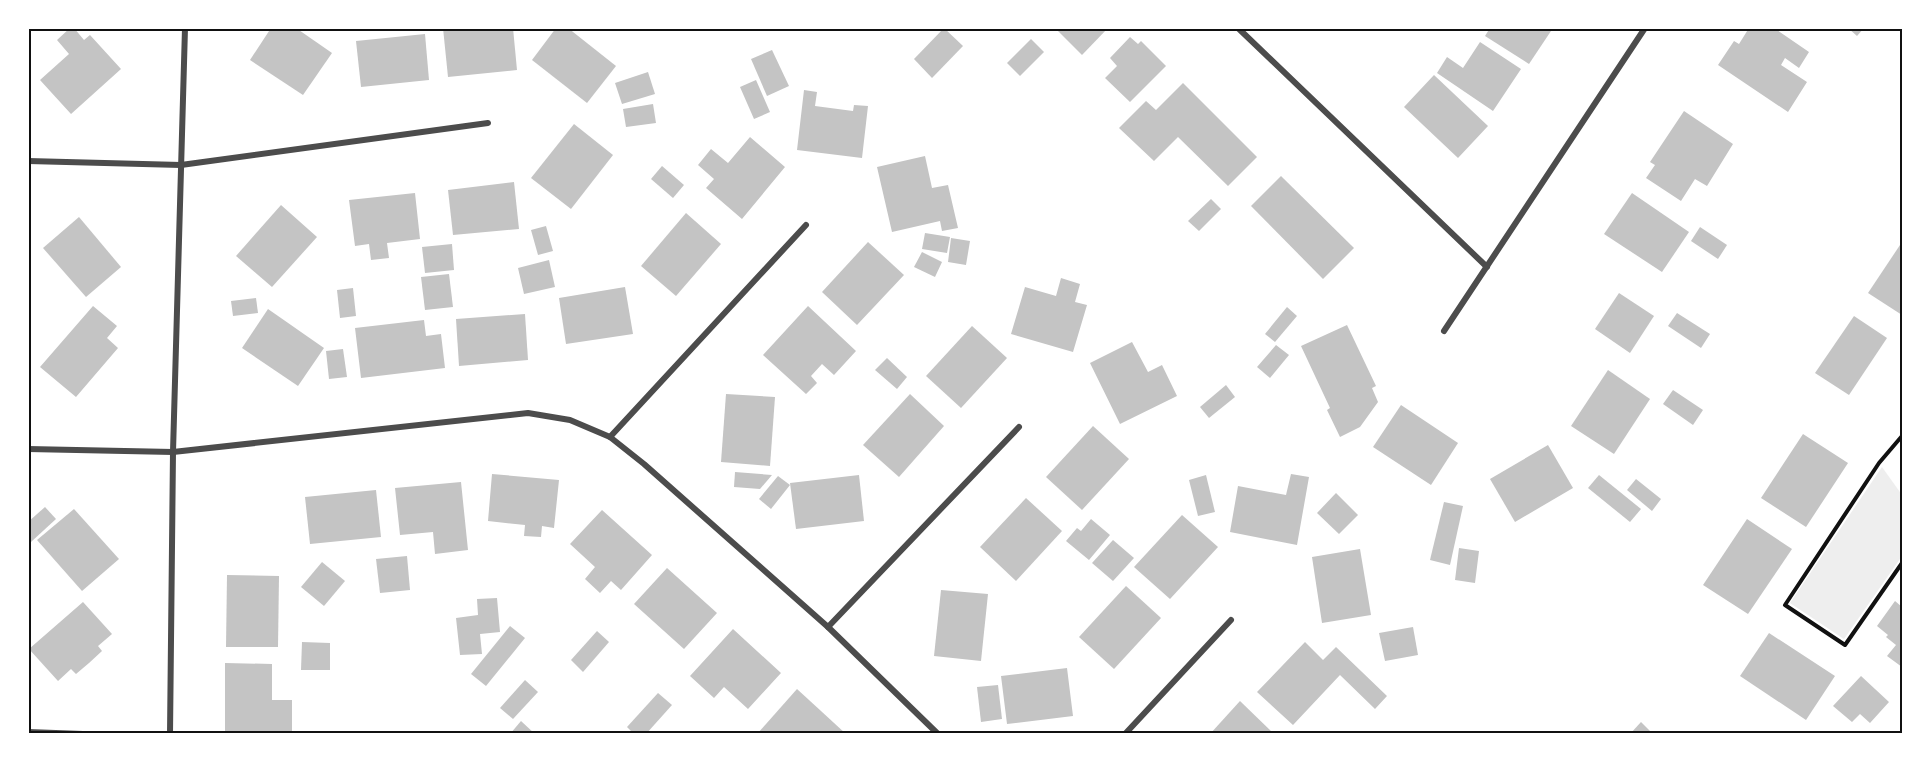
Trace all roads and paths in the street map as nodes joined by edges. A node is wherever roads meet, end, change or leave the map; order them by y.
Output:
1 (185, 28) edge
2 (1238, 28) edge
3 (1645, 28) edge
4 (488, 123) dead end
5 (28, 161) edge
6 (181, 165) junction
7 (806, 225) dead end
8 (1487, 267) junction
9 (1444, 332) dead end
10 (1019, 427) dead end
11 (1902, 436) edge
12 (610, 437) junction
13 (28, 449) edge
14 (173, 452) junction
15 (1902, 563) edge
16 (1231, 620) dead end
17 (828, 627) junction
18 (28, 732) edge
19 (83, 734) edge
20 (170, 734) edge
21 (938, 734) edge
22 (1125, 734) edge

1 - 6 street
2 - 8 street
3 - 8 street
4 - 6 street
5 - 6 street
6 - 14 street
7 - 12 street
8 - 9 street
10 - 17 street
11 - 15 path
12 - 14 street
12 - 17 street
13 - 14 street
14 - 20 street
16 - 22 street
17 - 21 street
18 - 19 street

